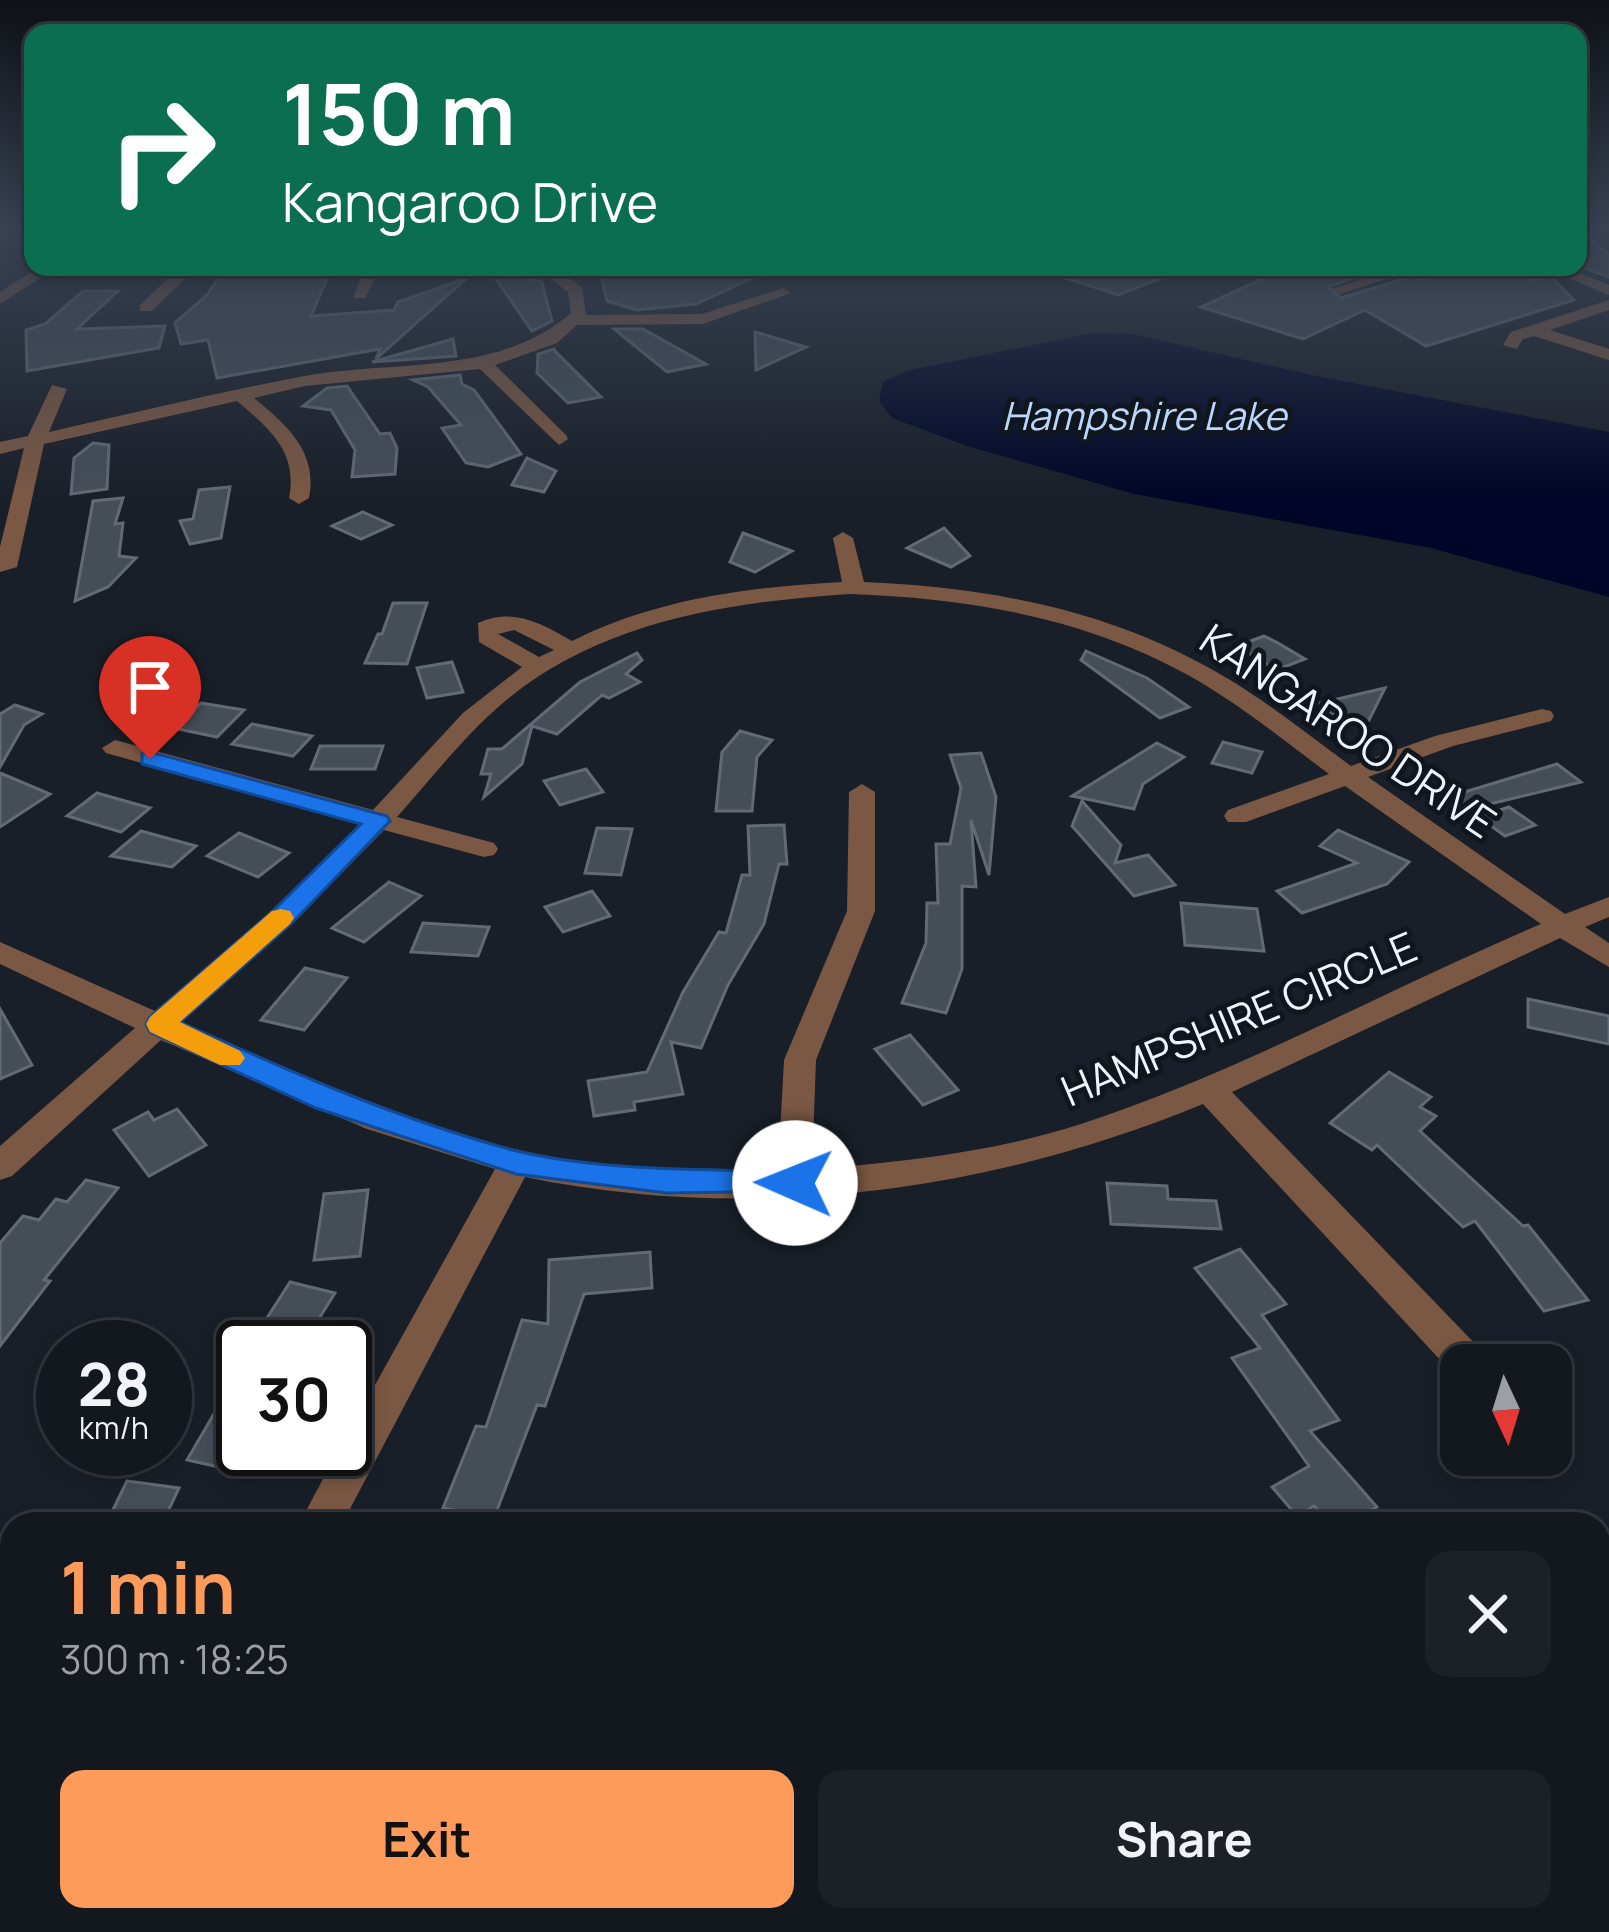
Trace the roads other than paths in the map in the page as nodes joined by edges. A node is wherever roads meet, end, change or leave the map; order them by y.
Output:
1 (577, 320) edge
2 (1562, 320) edge
3 (1533, 330) junction
4 (1511, 345) dead end
5 (1609, 355) edge
6 (484, 363) junction
7 (58, 389) dead end
8 (239, 394) junction
9 (560, 439) dead end
10 (35, 442) junction
11 (0, 448) edge
12 (299, 498) dead end
13 (843, 538) dead end
14 (6, 567) dead end
15 (855, 589) junction
16 (572, 650) junction
17 (538, 667) junction
18 (1542, 716) dead end
19 (115, 748) dead end
20 (1347, 775) junction
21 (862, 792) dead end
22 (1237, 816) dead end
23 (378, 821) junction
24 (484, 849) dead end
25 (1609, 906) edge
26 (1562, 926) junction
27 (0, 952) edge
28 (1609, 957) edge
29 (160, 1024) junction
30 (1209, 1089) junction
31 (516, 1162) junction
32 (0, 1167) edge
33 (795, 1183) junction
34 (1450, 1344) edge
35 (326, 1512) edge

1 - 6 street
2 - 3 street
3 - 4 street
3 - 5 street
6 - 8 street
6 - 9 street
7 - 10 street
8 - 10 street
8 - 12 street
10 - 11 street
10 - 14 street
13 - 15 street
15 - 16 street, KANGAROO DRIVE
15 - 20 street, KANGAROO DRIVE
16 - 17 street, KANGAROO DRIVE
16 - 17 street
17 - 23 street, KANGAROO DRIVE
18 - 20 street
19 - 23 street
20 - 22 street
20 - 26 street, KANGAROO DRIVE
21 - 33 street
23 - 24 street
23 - 29 street, KANGAROO DRIVE
25 - 26 street, HAMPSHIRE CIRCLE
26 - 28 street, KANGAROO DRIVE
26 - 30 street, HAMPSHIRE CIRCLE
27 - 29 street, HAMPSHIRE CIRCLE
29 - 31 street, HAMPSHIRE CIRCLE
29 - 32 street, KANGAROO DRIVE
30 - 33 street, HAMPSHIRE CIRCLE
30 - 34 street
31 - 33 street, HAMPSHIRE CIRCLE
31 - 35 street

